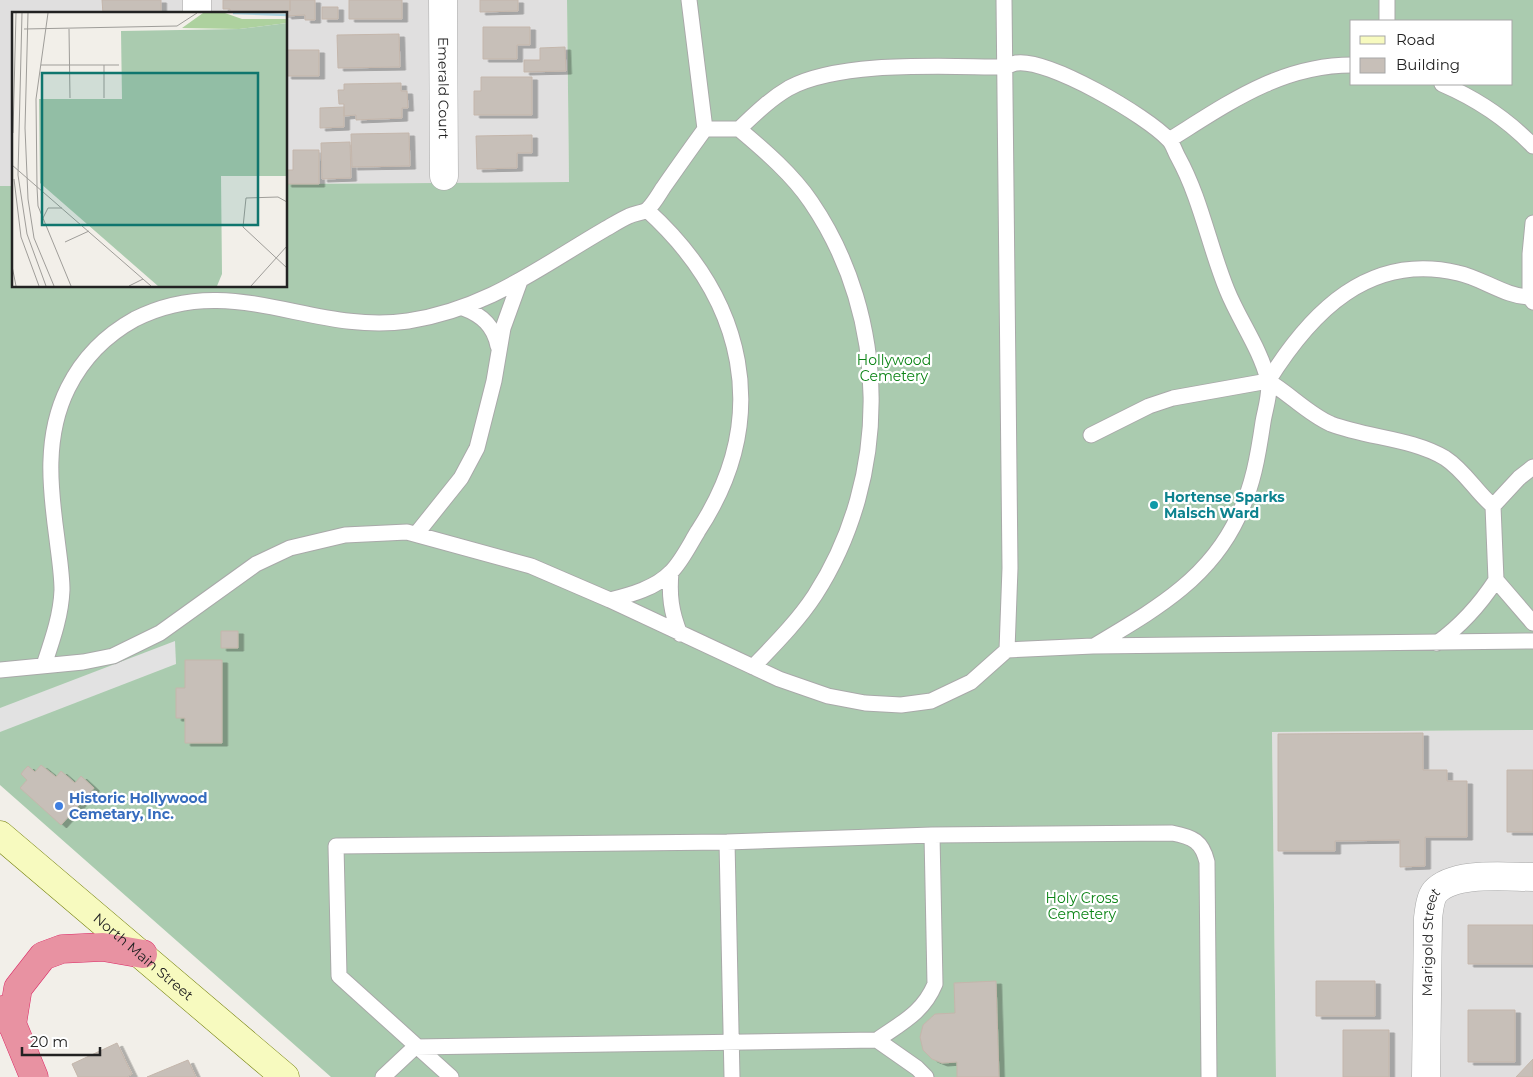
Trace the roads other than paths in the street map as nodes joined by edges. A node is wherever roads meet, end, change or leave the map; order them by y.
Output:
1 (443, 0) edge
2 (689, 0) edge
3 (1004, 0) edge
4 (1387, 0) edge
5 (1386, 20) edge
6 (1350, 66) edge
7 (1005, 68) junction
8 (1444, 85) edge
9 (705, 129) junction
10 (739, 129) junction
11 (1169, 140) junction
12 (1533, 146) edge
13 (444, 176) dead end
14 (647, 210) junction
15 (1533, 222) edge
16 (520, 281) junction
17 (1532, 300) edge
18 (463, 308) junction
19 (498, 346) junction
20 (1268, 381) junction
21 (1091, 436) dead end
22 (1533, 467) edge
23 (1494, 506) junction
24 (417, 533) junction
25 (671, 572) junction
26 (1496, 580) junction
27 (610, 600) junction
28 (1533, 623) edge
29 (680, 634) junction
30 (1533, 641) edge
31 (1437, 643) junction
32 (1092, 646) junction
33 (1007, 650) junction
34 (44, 665) junction
35 (754, 667) junction
36 (0, 670) edge
37 (0, 835) edge
38 (932, 836) junction
39 (727, 842) junction
40 (1524, 877) edge
41 (143, 954) junction
42 (0, 996) edge
43 (12, 1025) junction
44 (877, 1040) junction
45 (731, 1042) junction
46 (415, 1047) junction
47 (34, 1077) edge
48 (286, 1077) edge
49 (383, 1077) edge
50 (451, 1077) edge
51 (732, 1077) edge
52 (926, 1077) edge
53 (1209, 1077) edge
54 (1426, 1077) edge

1 - 13 street, Emerald Court
2 - 9 lane
3 - 7 lane
4 - 5 lane
6 - 11 lane
7 - 10 lane
7 - 11 lane
7 - 33 lane
8 - 12 lane
9 - 10 lane
9 - 14 lane
10 - 35 lane
11 - 20 lane
14 - 16 lane
14 - 25 lane
15 - 17 lane
16 - 18 lane
16 - 19 lane
17 - 20 lane
18 - 19 lane
18 - 34 lane
19 - 24 lane
20 - 21 lane
20 - 23 lane
20 - 32 lane
22 - 23 lane
23 - 26 lane
24 - 27 lane
24 - 34 lane
25 - 27 lane
25 - 29 lane
26 - 28 lane
26 - 31 lane
27 - 29 lane
29 - 35 lane
30 - 31 lane
31 - 32 lane
32 - 33 lane
33 - 35 lane
34 - 36 lane
37 - 41 main road, North Main Street
38 - 39 lane
38 - 44 lane
38 - 53 lane
39 - 45 lane
39 - 46 lane
40 - 54 street, Marigold Street
41 - 43 highway
41 - 48 main road, North Main Street
42 - 43 highway
43 - 47 highway
44 - 45 lane
44 - 52 lane
45 - 46 lane
45 - 51 lane
46 - 49 lane
46 - 50 lane

